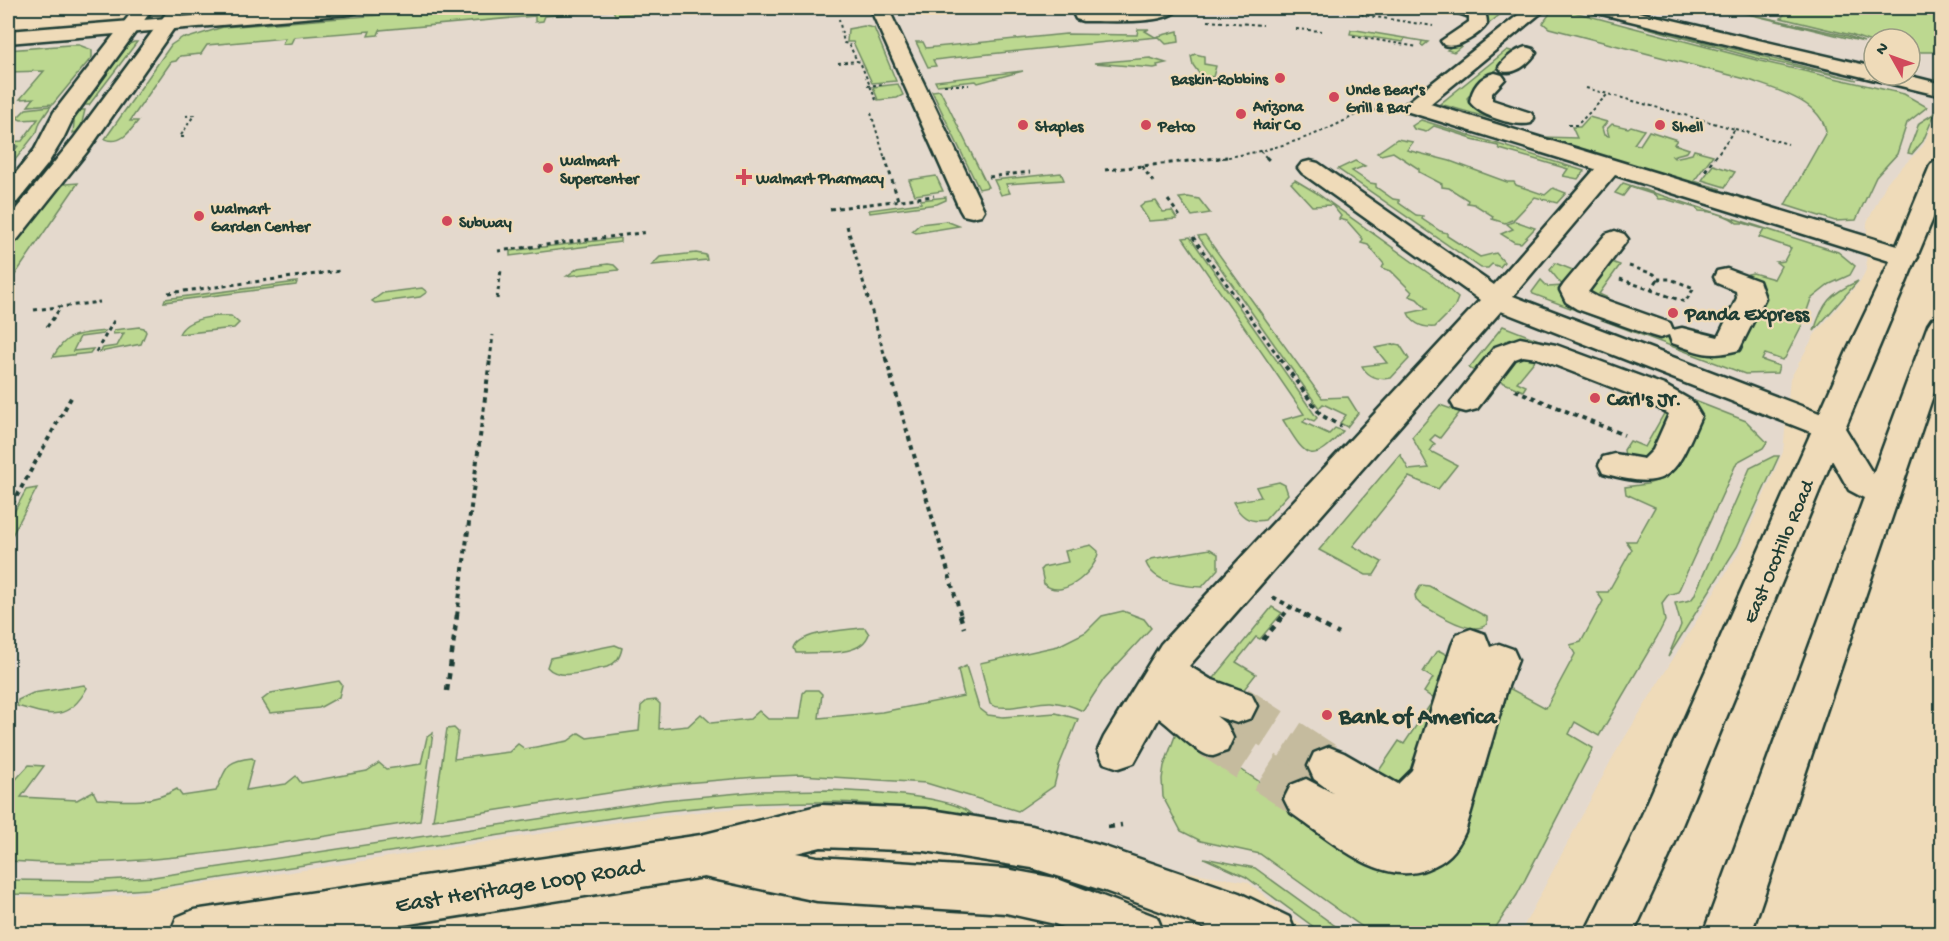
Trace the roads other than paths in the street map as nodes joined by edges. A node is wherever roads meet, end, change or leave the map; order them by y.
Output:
1 (144, 8) edge
2 (350, 8) edge
3 (879, 8) edge
4 (1170, 8) edge
5 (1462, 8) edge
6 (1538, 8) edge
7 (1600, 8) edge
8 (129, 14) edge
9 (173, 15) edge
10 (1083, 15) dead end
11 (1446, 34) road end
12 (8, 37) edge
13 (1526, 53) dead end
14 (1862, 70) edge
15 (1922, 85) edge
16 (1941, 90) edge
17 (1523, 118) dead end
18 (1610, 166) junction
19 (1941, 166) edge
20 (1310, 168) dead end
21 (11, 188) edge
22 (972, 210) dead end
23 (8, 235) edge
24 (1615, 239) dead end
25 (1905, 257) junction
26 (1727, 277) dead end
27 (1496, 299) junction
28 (1941, 325) edge
29 (1466, 402) dead end
30 (1829, 428) junction
31 (1615, 465) dead end
32 (1881, 493) junction
33 (1159, 682) junction
34 (1224, 723) tunnel mouth
35 (1119, 750) dead end
36 (1318, 782) joint
37 (701, 856) junction
38 (194, 933) edge
39 (1140, 933) edge
40 (1272, 933) edge
41 (1608, 933) edge
42 (1727, 933) edge

1 - 8 main road
2 - 9 main road
3 - 22 main road
4 - 10 main road
5 - 11 main road
6 - 18 main road
7 - 14 main road
8 - 9 main road
8 - 12 main road
8 - 21 main road
9 - 23 main road
13 - 17 main road
15 - 16 main road
18 - 25 main road
18 - 27 main road
19 - 25 main road, East Ocotillo Road
20 - 27 main road
24 - 26 main road
25 - 30 main road, East Ocotillo Road
27 - 30 main road
27 - 33 main road
28 - 32 main road
29 - 31 main road
30 - 32 main road
30 - 41 main road, East Ocotillo Road
32 - 42 main road
33 - 34 main road
33 - 35 main road
36 - 36 main road
37 - 38 main road, East Heritage Loop Road
37 - 39 main road, East Heritage Loop Road
37 - 40 main road, East Heritage Loop Road

